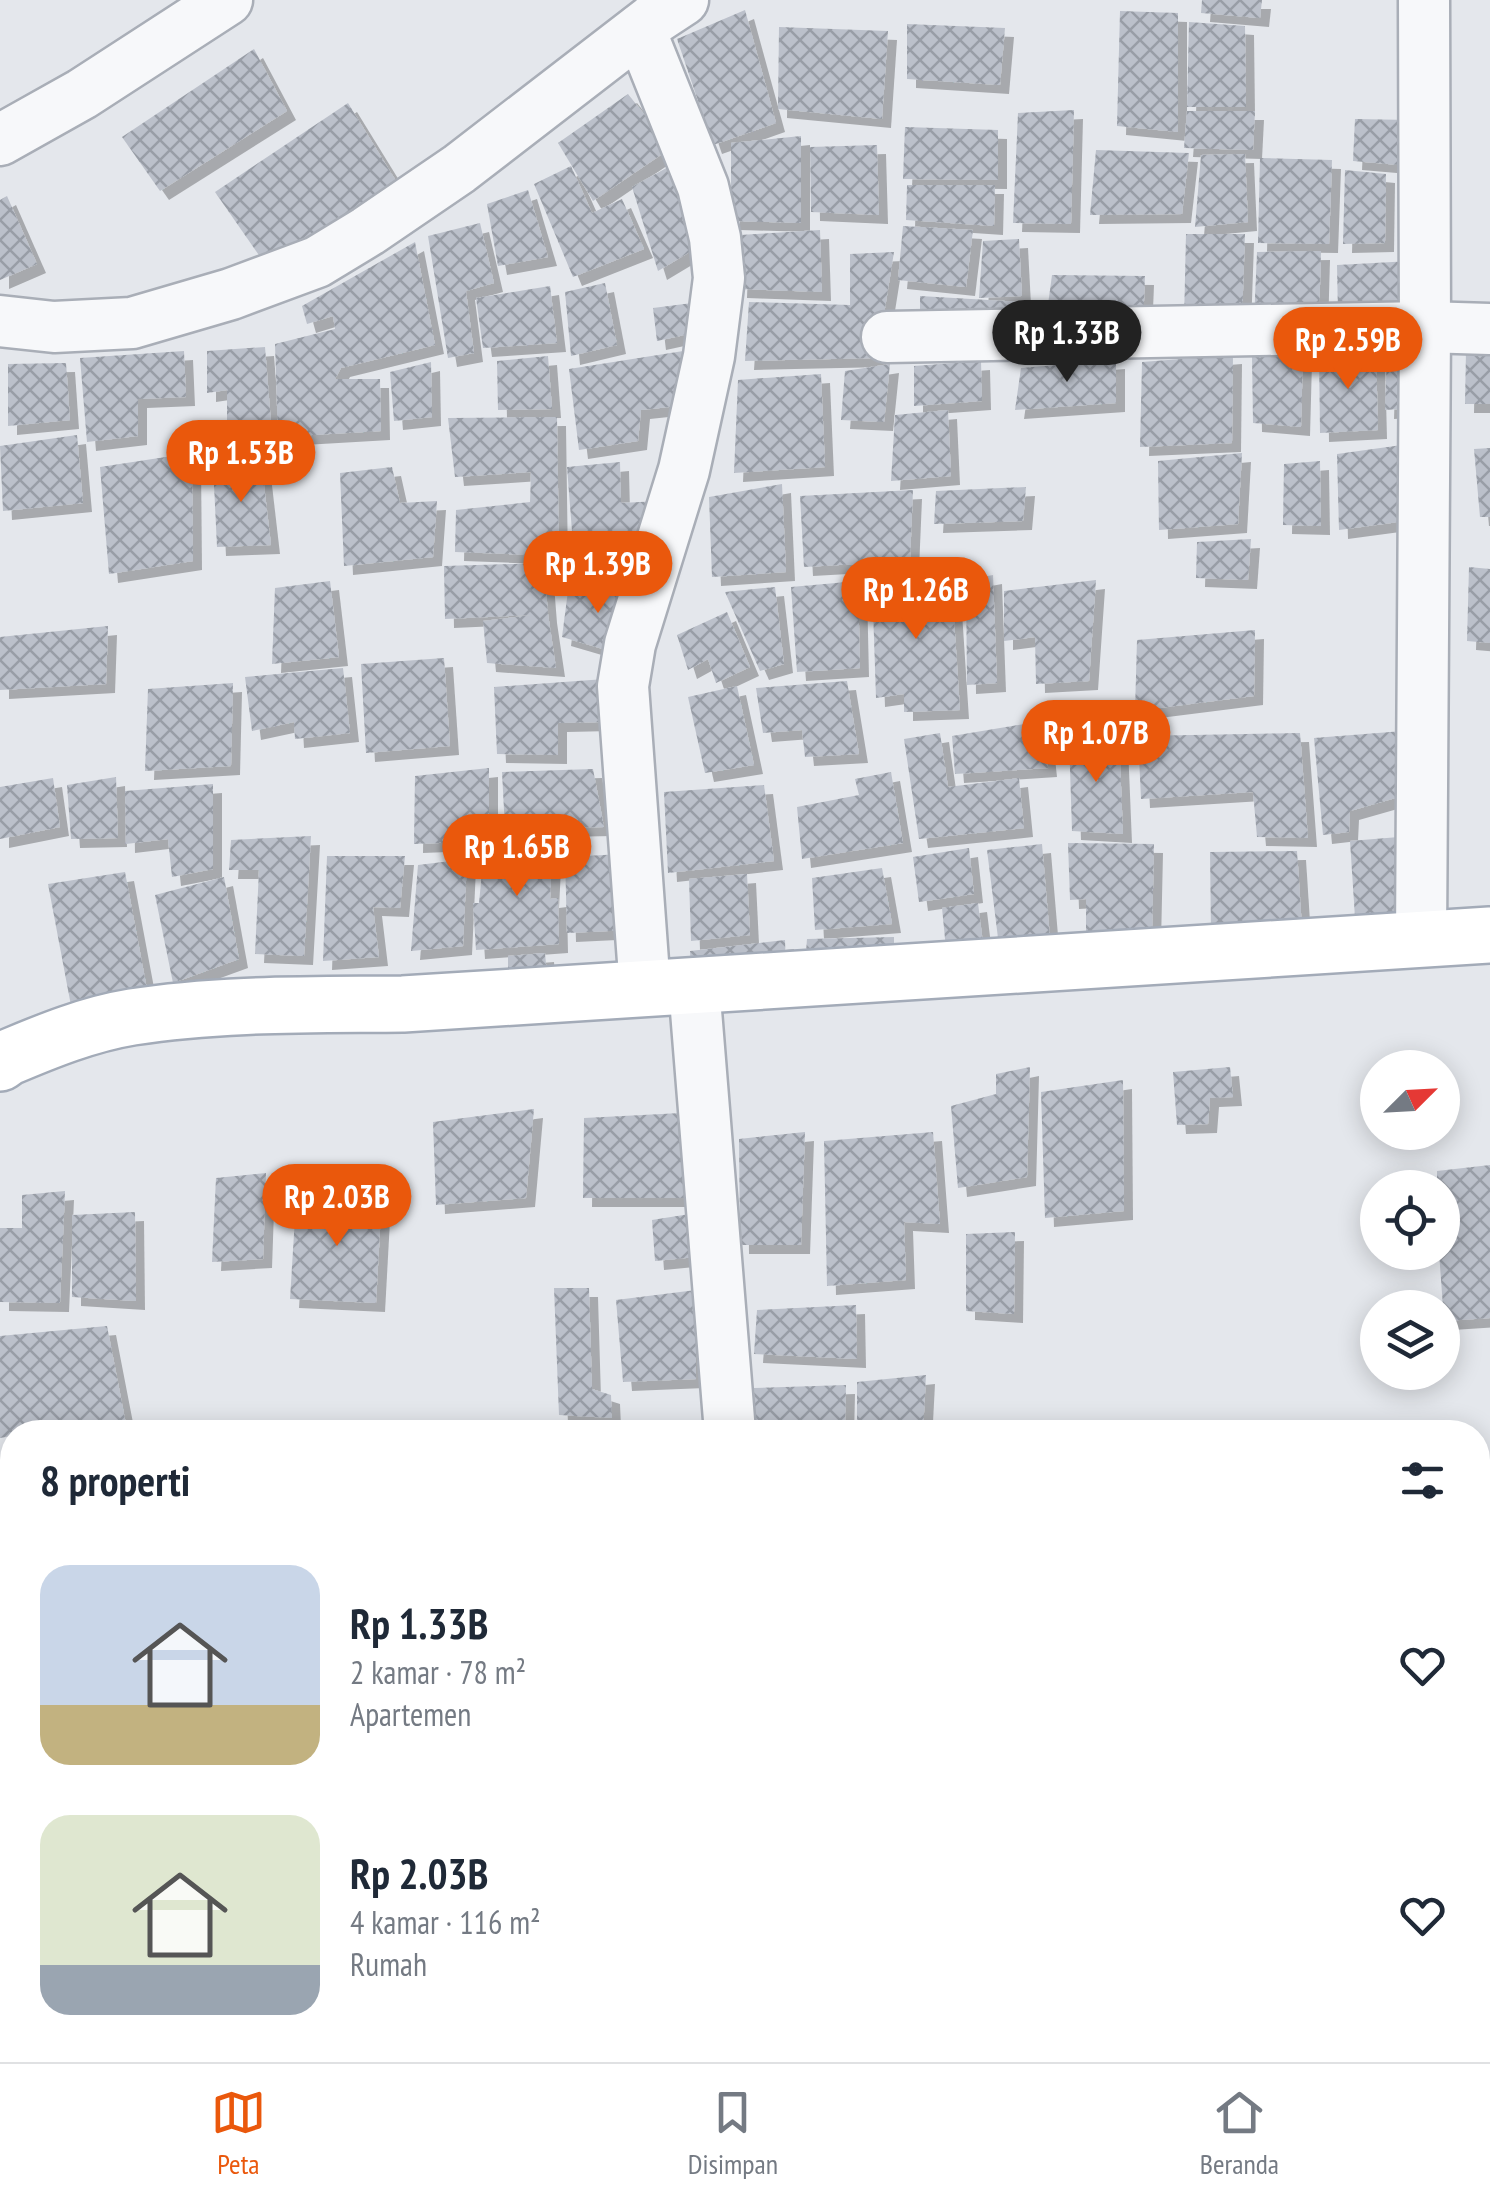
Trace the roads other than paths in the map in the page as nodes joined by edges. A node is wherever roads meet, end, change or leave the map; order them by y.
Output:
1 (227, 0) edge
2 (683, 0) edge
3 (1424, 0) edge
4 (640, 30) junction
5 (0, 140) edge
6 (0, 321) edge
7 (1425, 327) junction
8 (1490, 329) edge
9 (888, 337) dead end
10 (1490, 935) edge
11 (1421, 939) junction
12 (670, 988) junction
13 (0, 1063) edge
14 (728, 1420) edge

1 - 5 street
2 - 4 street
3 - 7 street
4 - 6 street
4 - 12 street
7 - 8 street
7 - 9 street
7 - 11 street
10 - 11 main road
11 - 12 main road
12 - 13 main road
12 - 14 street

